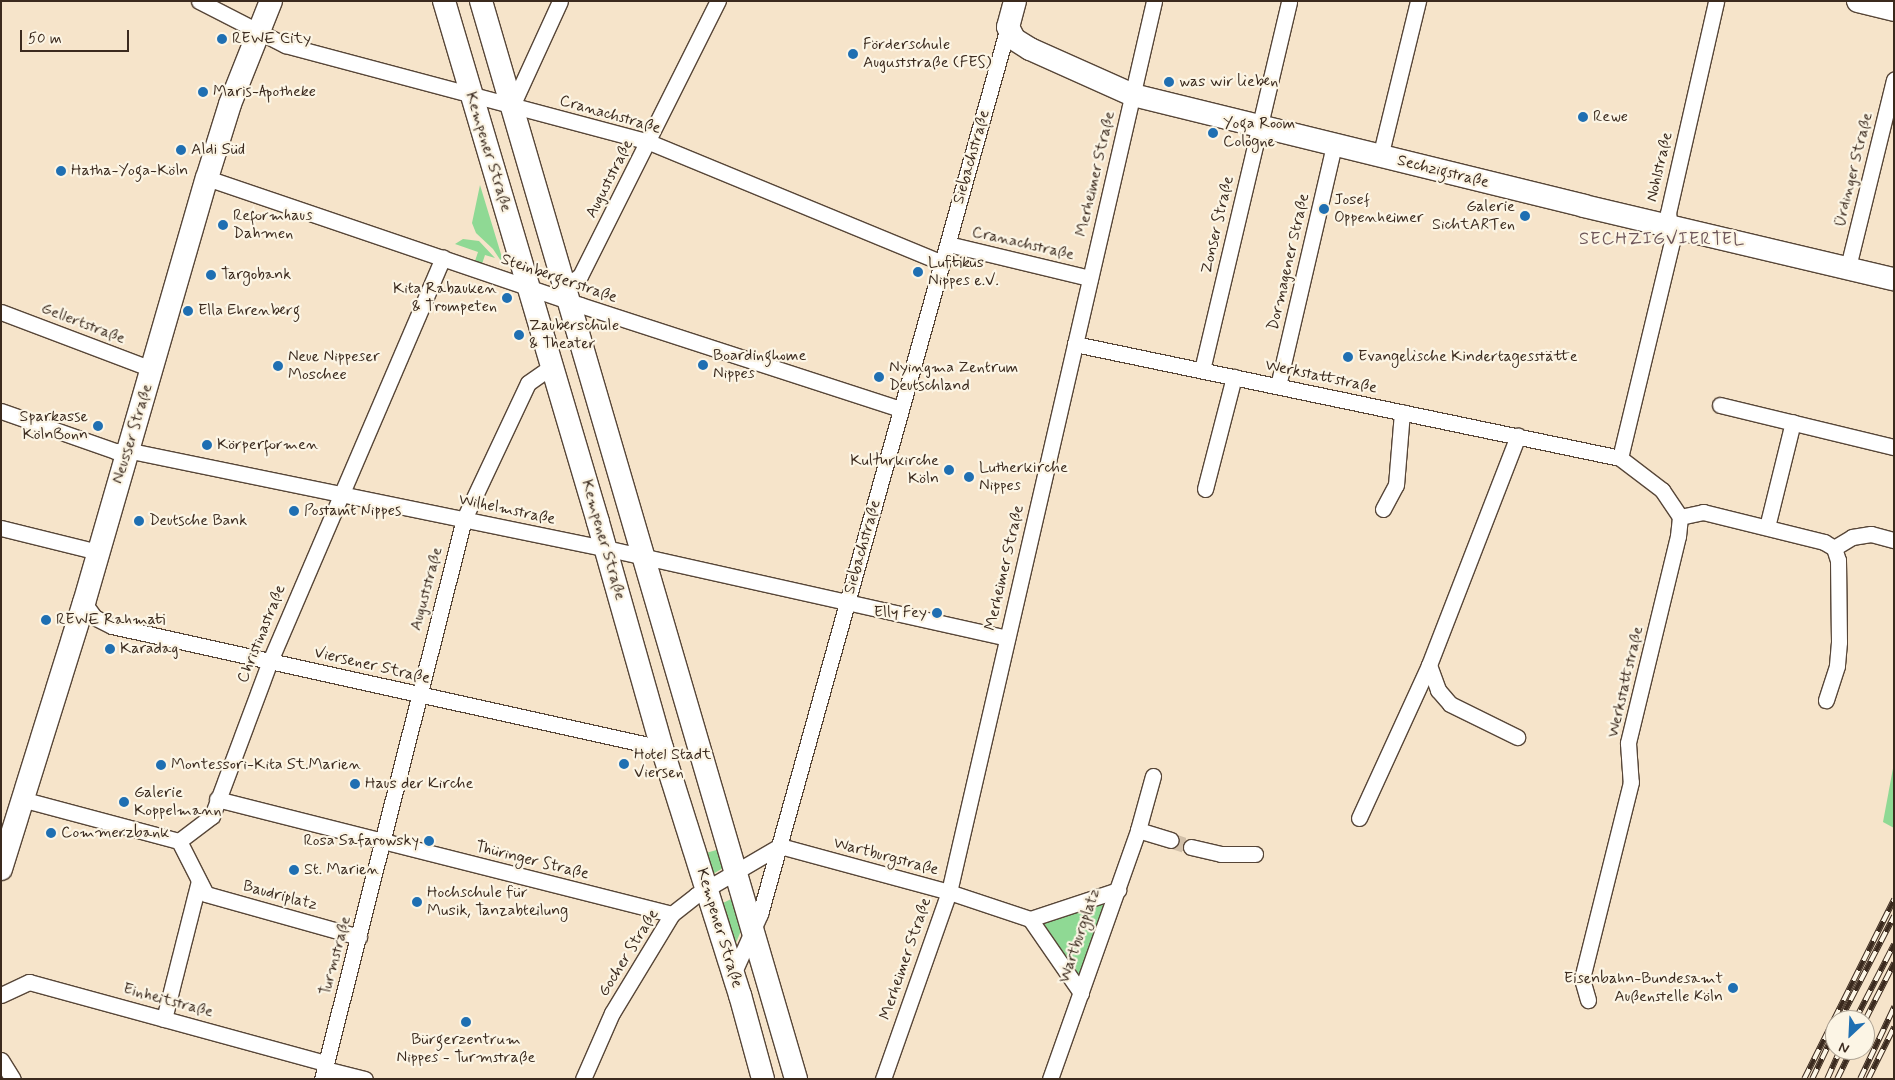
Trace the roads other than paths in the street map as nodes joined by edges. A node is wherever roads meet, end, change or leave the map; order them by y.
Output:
1 (199, 1) edge
2 (271, 1) edge
3 (444, 1) edge
4 (481, 1) edge
5 (560, 1) edge
6 (718, 1) edge
7 (1015, 1) edge
8 (1154, 1) edge
9 (1290, 1) edge
10 (1418, 1) edge
11 (1716, 1) edge
12 (1858, 1) edge
13 (1894, 10) edge
14 (1008, 28) junction
15 (258, 33) junction
16 (1894, 80) edge
17 (1133, 94) junction
18 (471, 95) junction
19 (512, 106) junction
20 (1259, 127) junction
21 (649, 142) junction
22 (1334, 146) junction
23 (1380, 156) junction
24 (208, 178) junction
25 (1670, 226) junction
26 (948, 244) junction
27 (443, 258) junction
28 (942, 263) junction
29 (1848, 268) junction
30 (1090, 278) junction
31 (1894, 279) edge
32 (528, 288) junction
33 (567, 294) junction
34 (1, 312) edge
35 (1075, 344) junction
36 (551, 367) junction
37 (152, 368) junction
38 (1202, 370) junction
39 (1234, 377) junction
40 (1278, 386) junction
41 (1720, 405) dead end
42 (901, 409) junction
43 (1, 411) edge
44 (1402, 412) junction
45 (1793, 422) junction
46 (1518, 436) junction
47 (1894, 447) edge
48 (127, 452) junction
49 (1620, 458) junction
50 (1205, 488) dead end
51 (340, 494) junction
52 (1383, 509) dead end
53 (1680, 517) junction
54 (464, 519) junction
55 (1768, 527) junction
56 (1, 528) edge
57 (1894, 540) edge
58 (605, 548) junction
59 (1834, 548) junction
60 (98, 552) junction
61 (642, 556) junction
62 (84, 603) junction
63 (847, 603) junction
64 (1007, 638) junction
65 (270, 661) junction
66 (1429, 665) junction
67 (418, 694) junction
68 (1826, 700) dead end
69 (1517, 737) dead end
70 (662, 748) junction
71 (1153, 776) dead end
72 (217, 799) junction
73 (25, 800) junction
74 (1359, 818) dead end
75 (1138, 830) junction
76 (1170, 840) tunnel mouth
77 (179, 841) junction
78 (384, 842) junction
79 (780, 846) junction
80 (1191, 847) tunnel mouth
81 (1255, 854) dead end
82 (1, 869) edge
83 (735, 870) junction
84 (199, 881) junction
85 (705, 890) junction
86 (1118, 890) junction
87 (949, 892) junction
88 (672, 914) junction
89 (1030, 919) junction
90 (753, 933) junction
91 (359, 936) junction
92 (733, 974) junction
93 (1081, 993) junction
94 (1, 995) edge
95 (1588, 1000) dead end
96 (164, 1019) junction
97 (1, 1060) edge
98 (324, 1070) edge
99 (13, 1079) edge
100 (365, 1079) edge
101 (583, 1079) edge
102 (763, 1079) edge
103 (796, 1079) edge
104 (882, 1079) edge
105 (1050, 1079) edge

1 - 15 street, Cranachstraße
2 - 15 main road, Neusser Straße
3 - 18 main road, Kempener Straße
4 - 19 main road, Kempener Straße
5 - 19 street
6 - 21 street, Auguststraße
7 - 14 main road, Siebachstraße
8 - 17 street, Merheimer Straße
9 - 20 street, Zonser Straße
10 - 23 street
11 - 25 street, Nohlstraße
12 - 13 main road
14 - 17 main road, Sechzigstraße
14 - 26 street, Siebachstraße
15 - 18 street, Cranachstraße
15 - 24 main road, Neusser Straße
16 - 29 street, Ürdinger Straße
17 - 20 main road, Sechzigstraße
17 - 30 street, Merheimer Straße
18 - 19 street, Cranachstraße
18 - 32 main road, Kempener Straße
19 - 21 street, Cranachstraße
19 - 33 main road, Kempener Straße
20 - 22 main road, Sechzigstraße
20 - 38 street, Zonser Straße
21 - 28 street, Cranachstraße
21 - 33 street, Auguststraße
22 - 23 main road, Sechzigstraße
22 - 40 street, Dormagener Straße
23 - 25 main road, Sechzigstraße
24 - 27 street, Steinbergerstraße
24 - 37 main road, Neusser Straße
25 - 29 main road, Sechzigstraße
25 - 49 street, Nohlstraße
26 - 28 street, Siebachstraße
26 - 30 street, Cranachstraße
27 - 32 street, Steinbergerstraße
27 - 51 street, Christinastraße
28 - 42 street, Siebachstraße
29 - 31 main road, Sechzigstraße
30 - 35 street, Merheimer Straße
32 - 33 street, Steinbergerstraße
32 - 36 main road, Kempener Straße
33 - 42 street, Steinbergerstraße
33 - 61 main road, Kempener Straße
34 - 37 street, Gellertstraße
35 - 38 street, Werkstattstraße
35 - 64 street, Merheimer Straße
36 - 54 street, Auguststraße
36 - 58 main road, Kempener Straße
37 - 48 main road, Neusser Straße
38 - 39 street, Werkstattstraße
39 - 40 street, Werkstattstraße
39 - 50 street
40 - 44 street, Werkstattstraße
41 - 45 street
42 - 63 street, Siebachstraße
43 - 48 street, Wilhelmstraße
44 - 46 street, Werkstattstraße
44 - 52 street
45 - 47 street
45 - 55 street
46 - 49 street, Werkstattstraße
46 - 66 street
48 - 51 street, Wilhelmstraße
48 - 60 main road, Neusser Straße
49 - 53 street, Werkstattstraße
51 - 54 street, Wilhelmstraße
51 - 65 street, Christinastraße
53 - 55 street
53 - 95 street, Werkstattstraße
54 - 58 street, Wilhelmstraße
54 - 67 street, Auguststraße
55 - 59 street
56 - 60 street
57 - 59 street
58 - 61 street, Wilhelmstraße
58 - 70 main road, Kempener Straße
59 - 68 street
60 - 62 main road, Neusser Straße
61 - 63 street, Wilhelmstraße
61 - 83 main road, Kempener Straße
62 - 65 street, Viersener Straße
62 - 73 main road, Neusser Straße
63 - 64 street, Wilhelmstraße
63 - 79 street, Siebachstraße
64 - 87 street, Merheimer Straße
65 - 67 street, Viersener Straße
65 - 72 street, Christinastraße
66 - 69 street
66 - 74 street
67 - 70 street, Viersener Straße
67 - 78 street, Auguststraße
70 - 85 main road, Kempener Straße
71 - 75 street
72 - 77 street, Christinastraße
72 - 78 street
73 - 77 street
73 - 82 main road, Neusser Straße
75 - 76 street
75 - 86 street
77 - 84 street
78 - 88 street, Thüringer Straße
78 - 91 street, Turmstraße
79 - 83 street
79 - 87 street, Wartburgstraße
79 - 90 street, Siebachstraße
80 - 81 street
83 - 85 street, Gocher Straße
83 - 90 main road, Kempener Straße
84 - 91 street, Baudriplatz
84 - 96 street
85 - 88 street, Gocher Straße
85 - 92 main road, Kempener Straße
86 - 89 street, Wartburgplatz
86 - 93 street, Wartburgplatz
87 - 89 street, Wartburgstraße
87 - 104 street, Merheimer Straße
88 - 101 street, Gocher Straße
89 - 93 street, Wartburgplatz
90 - 92 street, Siebachstraße
90 - 103 main road, Kempener Straße
91 - 98 street, Turmstraße
92 - 102 main road, Kempener Straße
93 - 105 street
94 - 96 street, Einheitstraße
96 - 98 street, Einheitstraße
97 - 99 street
98 - 100 street, Einheitstraße

